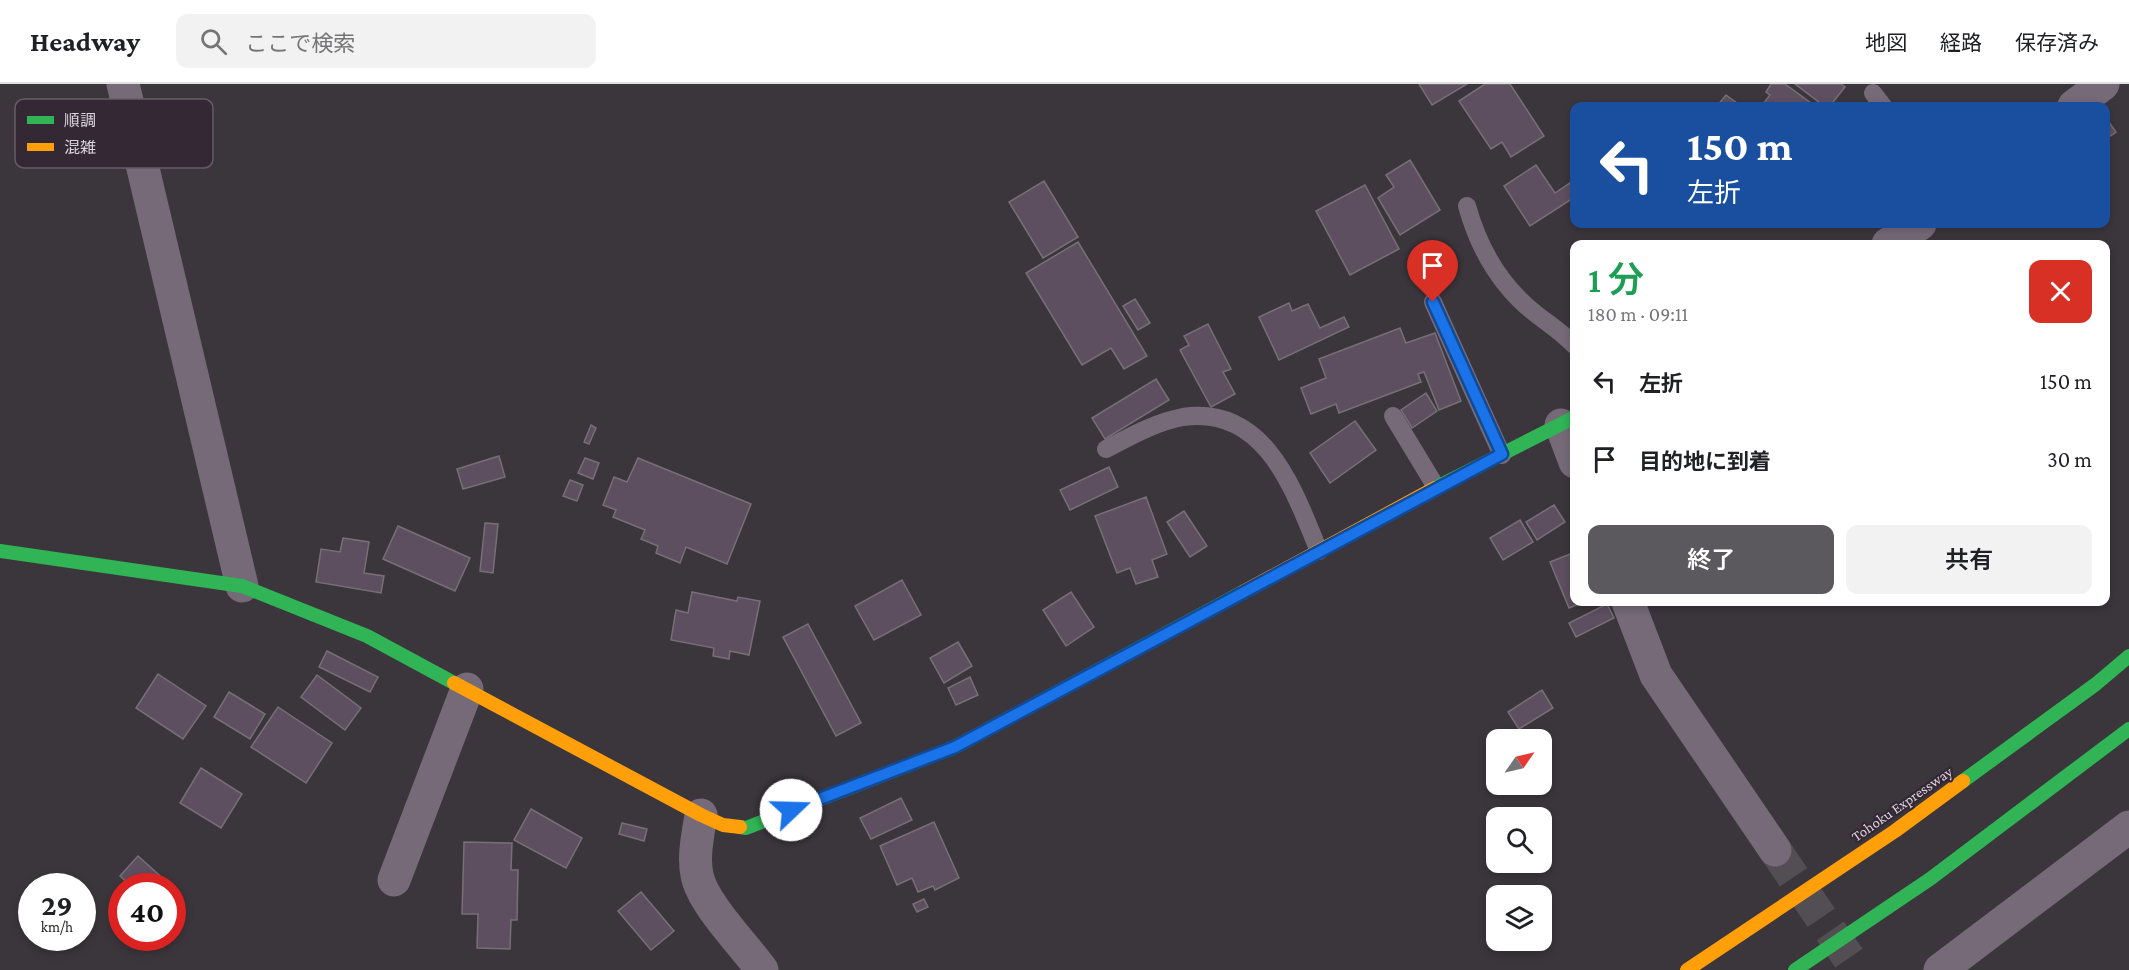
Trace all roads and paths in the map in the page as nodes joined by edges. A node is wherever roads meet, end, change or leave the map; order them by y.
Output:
1 (123, 84) edge
2 (2103, 84) edge
3 (127, 99) edge
4 (2079, 102) edge
5 (143, 168) edge
6 (1467, 206) dead end
7 (1914, 228) edge
8 (1894, 240) edge
9 (1433, 302) dead end
10 (1570, 341) edge
11 (1393, 416) dead end
12 (1568, 421) edge
13 (1106, 449) dead end
14 (1502, 454) junction
15 (1436, 487) junction
16 (0, 551) edge
17 (1319, 551) junction
18 (242, 586) junction
19 (1630, 606) edge
20 (2129, 656) edge
21 (466, 689) junction
22 (2129, 729) edge
23 (701, 815) junction
24 (2129, 827) edge
25 (1775, 850) tunnel mouth
26 (394, 880) dead end
27 (762, 970) edge
28 (1687, 970) edge
29 (1795, 970) edge
30 (1940, 970) edge

1 - 3 street
2 - 4 street
5 - 18 street
6 - 10 lane
7 - 8 street
9 - 14 lane
11 - 15 lane
12 - 14 main road
13 - 17 lane
14 - 15 main road
15 - 17 main road
16 - 18 main road
17 - 23 main road
18 - 21 main road
19 - 25 street
20 - 28 main road, Tohoku Expressway
21 - 23 main road
21 - 26 street
22 - 29 main road
23 - 27 street
24 - 30 street

